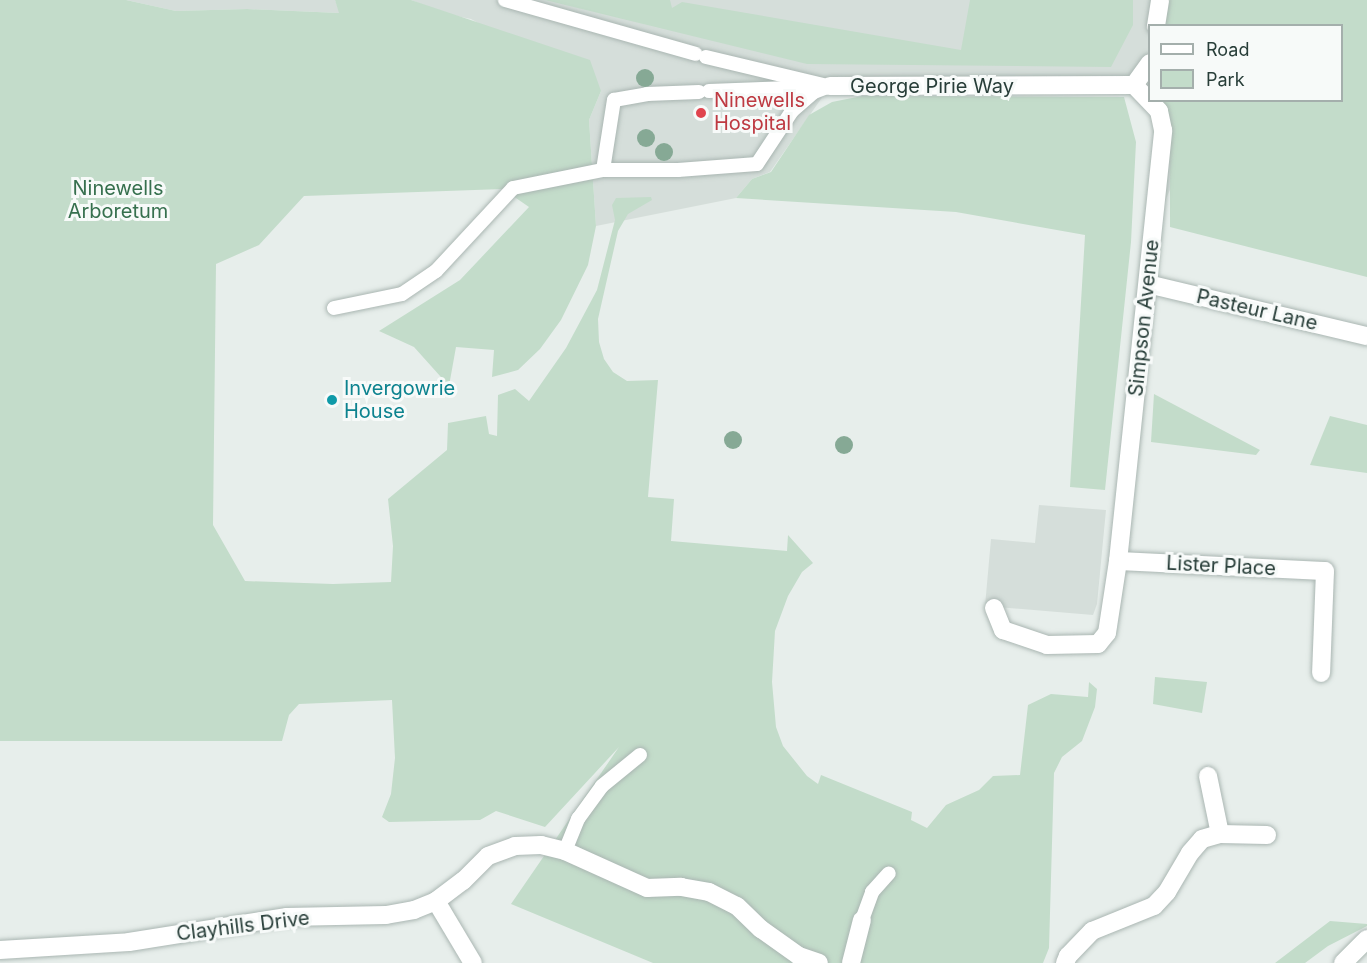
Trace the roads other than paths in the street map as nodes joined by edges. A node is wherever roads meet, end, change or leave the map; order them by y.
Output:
1 (505, 0) edge
2 (1160, 0) edge
3 (1156, 24) edge
4 (1148, 64) edge
5 (1134, 85) junction
6 (830, 86) junction
7 (1148, 100) edge
8 (1150, 102) edge
9 (603, 170) junction
10 (1148, 284) junction
11 (334, 308) dead end
12 (1367, 336) edge
13 (1118, 561) junction
14 (994, 608) dead end
15 (1322, 673) dead end
16 (640, 755) dead end
17 (1208, 776) dead end
18 (1220, 834) junction
19 (1267, 835) dead end
20 (565, 851) junction
21 (889, 873) dead end
22 (436, 901) junction
23 (862, 920) joint
24 (1367, 939) edge
25 (0, 950) edge
26 (48, 956) edge
27 (473, 963) edge
28 (819, 963) edge
29 (851, 963) edge
30 (1065, 963) edge
31 (1343, 963) edge

1 - 6 lane, George Pirie Way
2 - 3 street
4 - 5 street
5 - 6 street, George Pirie Way
5 - 7 street, Simpson Avenue
6 - 9 lane
6 - 9 lane
8 - 10 street, Simpson Avenue
9 - 11 lane
10 - 12 street, Pasteur Lane
10 - 13 street, Simpson Avenue
13 - 14 street, Simpson Avenue
13 - 15 street, Lister Place
16 - 20 lane
17 - 18 street
18 - 19 street
18 - 30 street
20 - 22 street, Clayhills Drive
20 - 28 street, Clayhills Drive
21 - 23 lane
22 - 26 street, Clayhills Drive
22 - 27 street
23 - 29 street
24 - 31 street
25 - 26 street, Clayhills Drive

